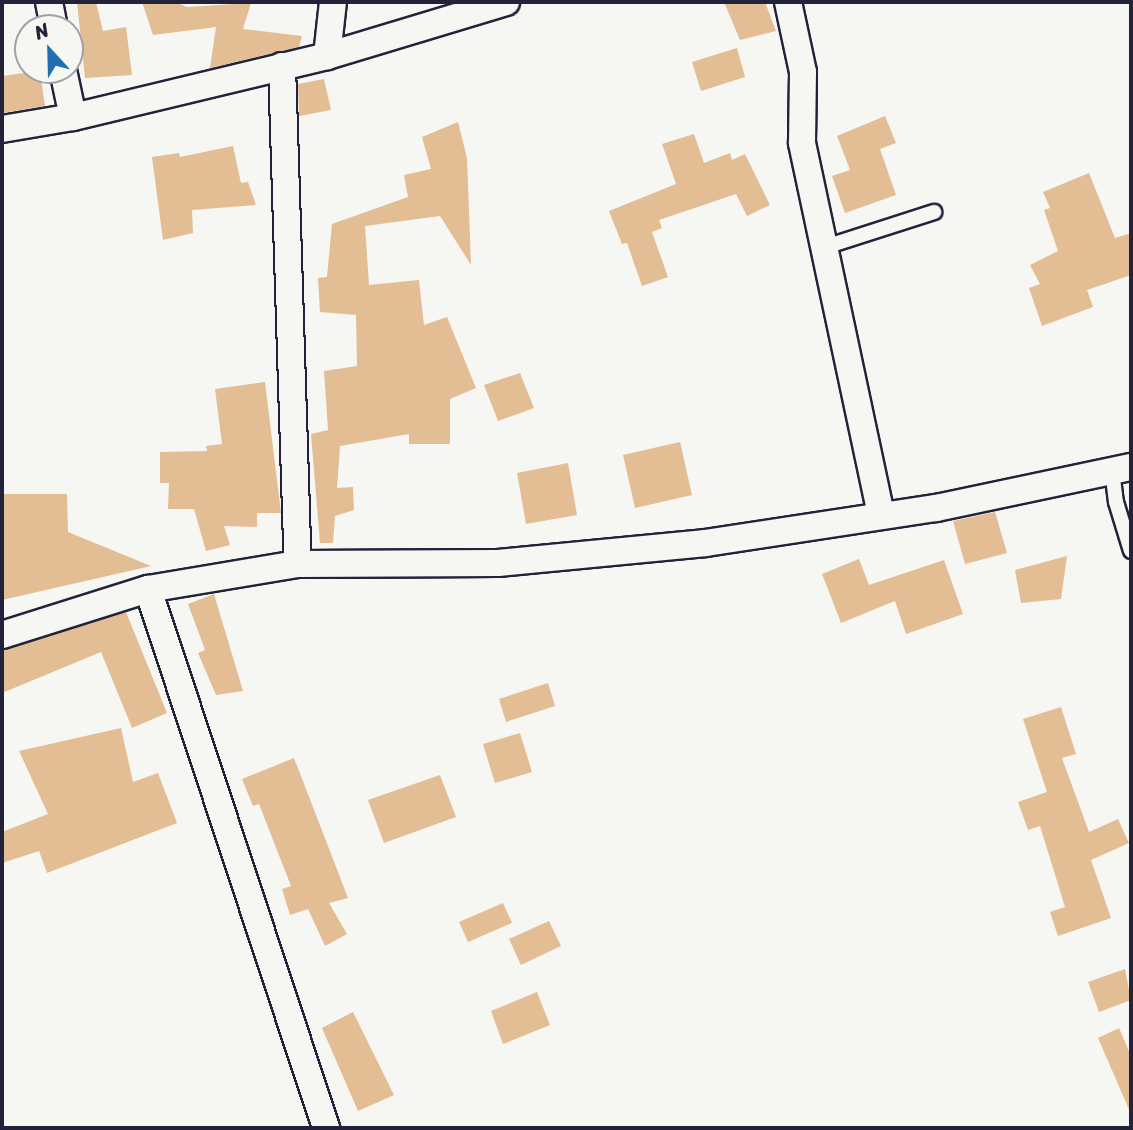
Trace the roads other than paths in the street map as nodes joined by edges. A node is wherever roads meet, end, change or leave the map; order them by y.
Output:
1 (333, 2) edge
2 (506, 2) edge
3 (788, 2) edge
4 (327, 56) junction
5 (282, 66) junction
6 (66, 84) edge
7 (73, 117) junction
8 (2, 129) edge
9 (934, 212) dead end
10 (822, 248) junction
11 (1122, 468) edge
12 (881, 516) junction
13 (1131, 551) edge
14 (298, 564) junction
15 (148, 589) junction
16 (2, 635) edge
17 (326, 1128) edge

1 - 4 street
2 - 4 street
3 - 10 street
4 - 5 street
5 - 7 street
5 - 14 street
6 - 7 street
7 - 8 street
9 - 10 lane
10 - 12 street
11 - 12 street
11 - 13 lane
12 - 14 street
14 - 15 street
15 - 16 street
15 - 17 street

